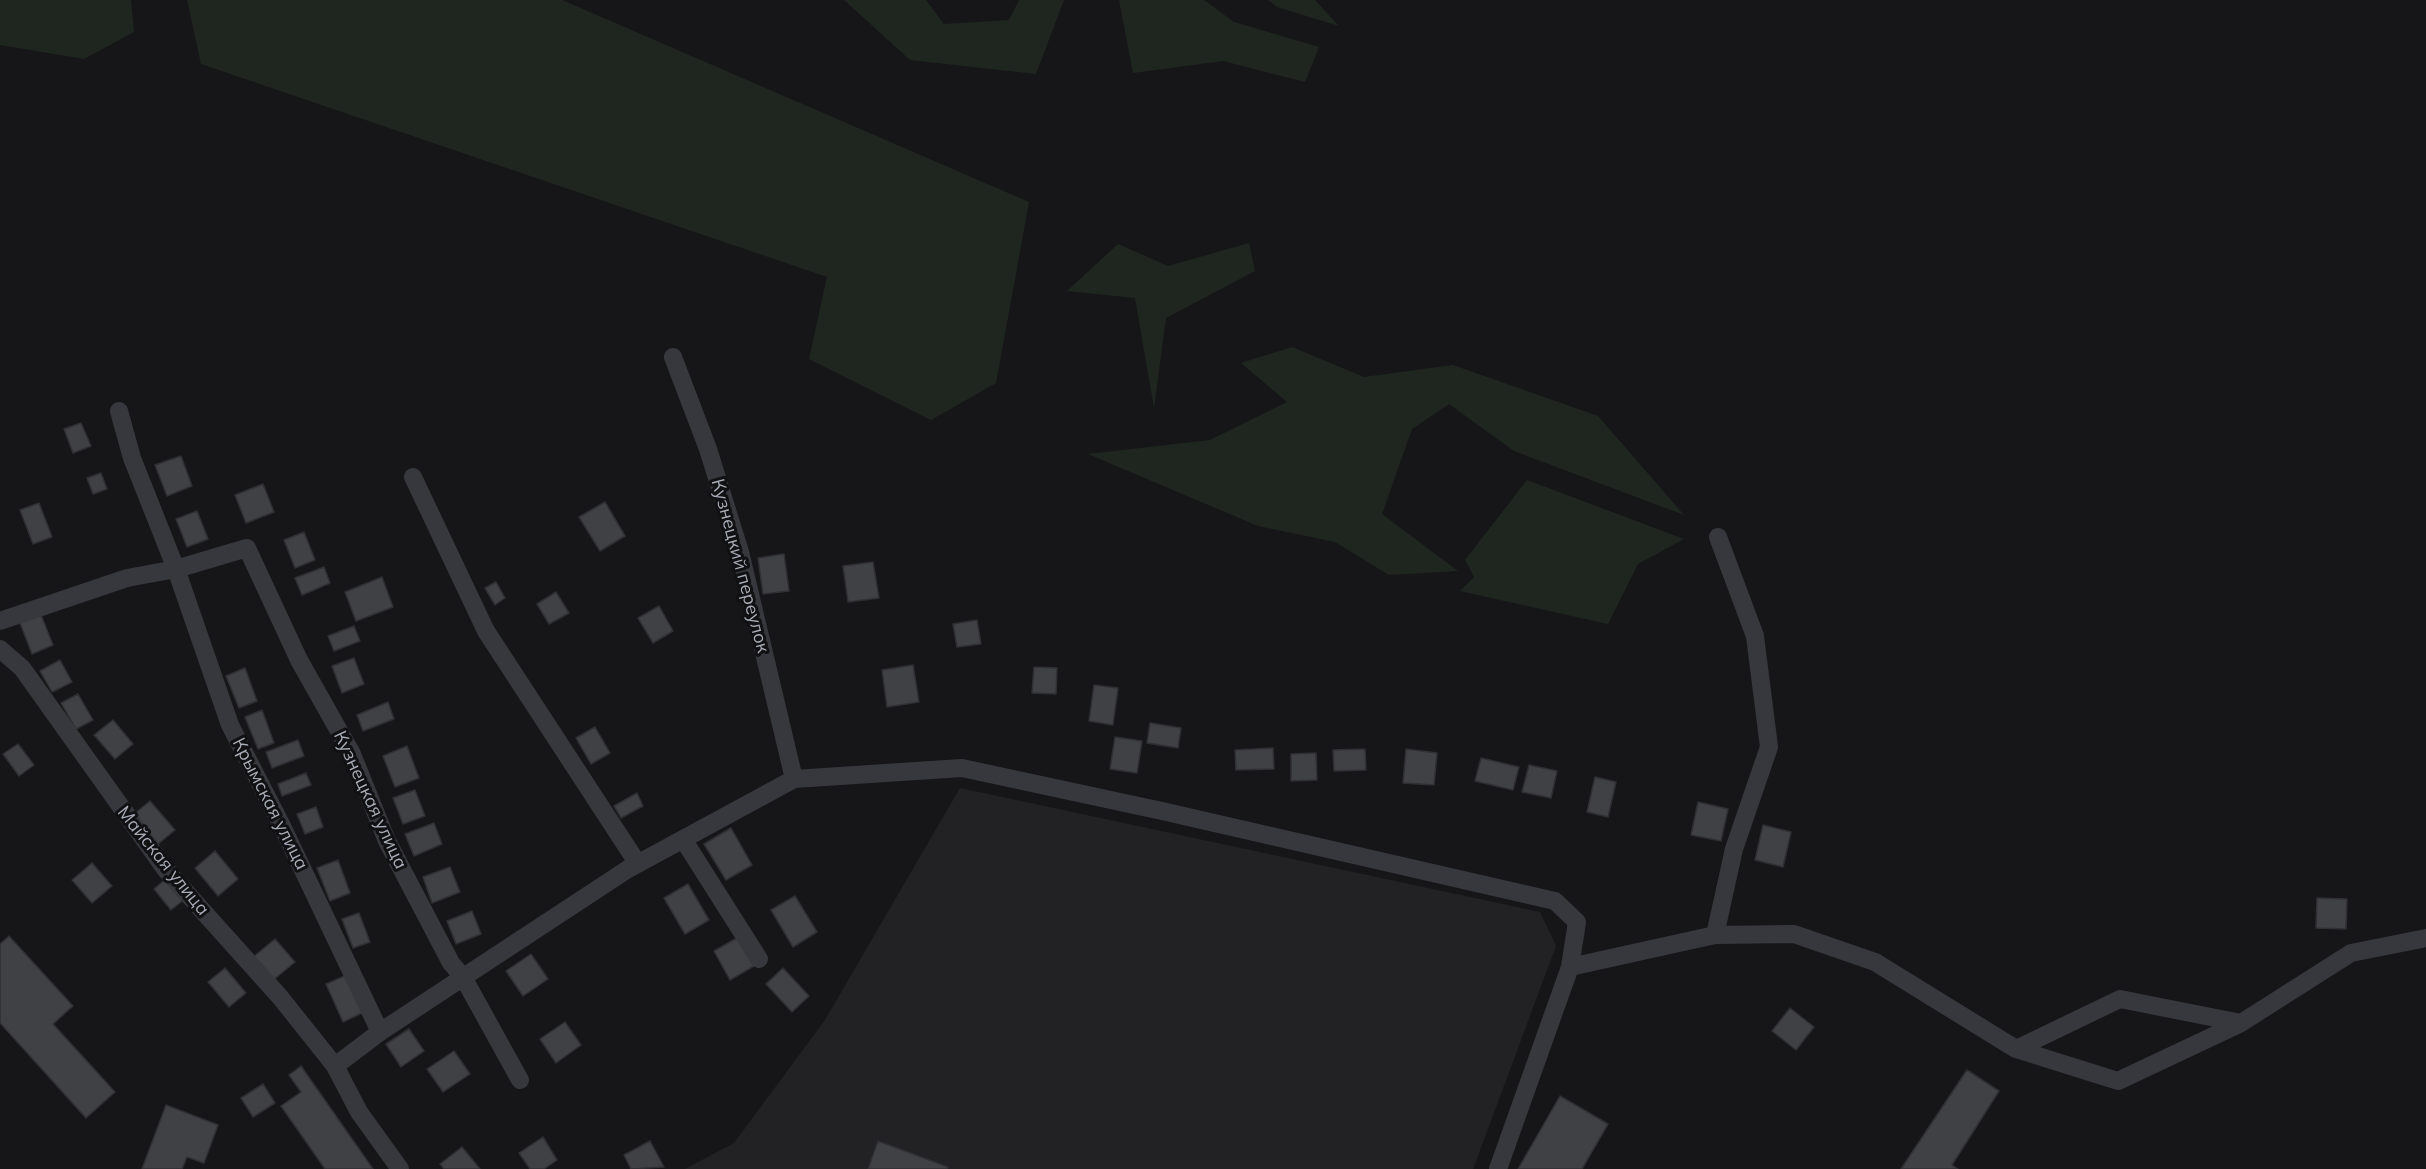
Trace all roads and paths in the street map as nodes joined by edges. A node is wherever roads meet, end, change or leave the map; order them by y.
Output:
1 (673, 357) dead end
2 (119, 411) dead end
3 (413, 477) dead end
4 (1718, 537) dead end
5 (176, 569) junction
6 (0, 621) edge
7 (0, 649) edge
8 (795, 780) junction
9 (683, 839) junction
10 (638, 864) junction
11 (1715, 935) junction
12 (2426, 938) edge
13 (759, 959) dead end
14 (1570, 967) junction
15 (462, 977) junction
16 (2241, 1023) junction
17 (380, 1032) junction
18 (2016, 1049) junction
19 (335, 1066) junction
20 (520, 1080) dead end
21 (400, 1169) edge
22 (1498, 1169) edge

1 - 8 street, Кузнецкий переулок
2 - 5 street, Крымская улица
3 - 10 street
4 - 11 street
5 - 6 street
5 - 15 street, Кузнецкая улица
5 - 17 street, Крымская улица
7 - 19 street, Майская улица
8 - 9 street
8 - 14 street
9 - 10 street
9 - 13 street
10 - 15 street
11 - 14 street
11 - 18 street
12 - 16 street
14 - 22 street
15 - 17 street
15 - 20 street, Кузнецкая улица
16 - 18 street
16 - 18 street
17 - 19 street
19 - 21 street, Майская улица

